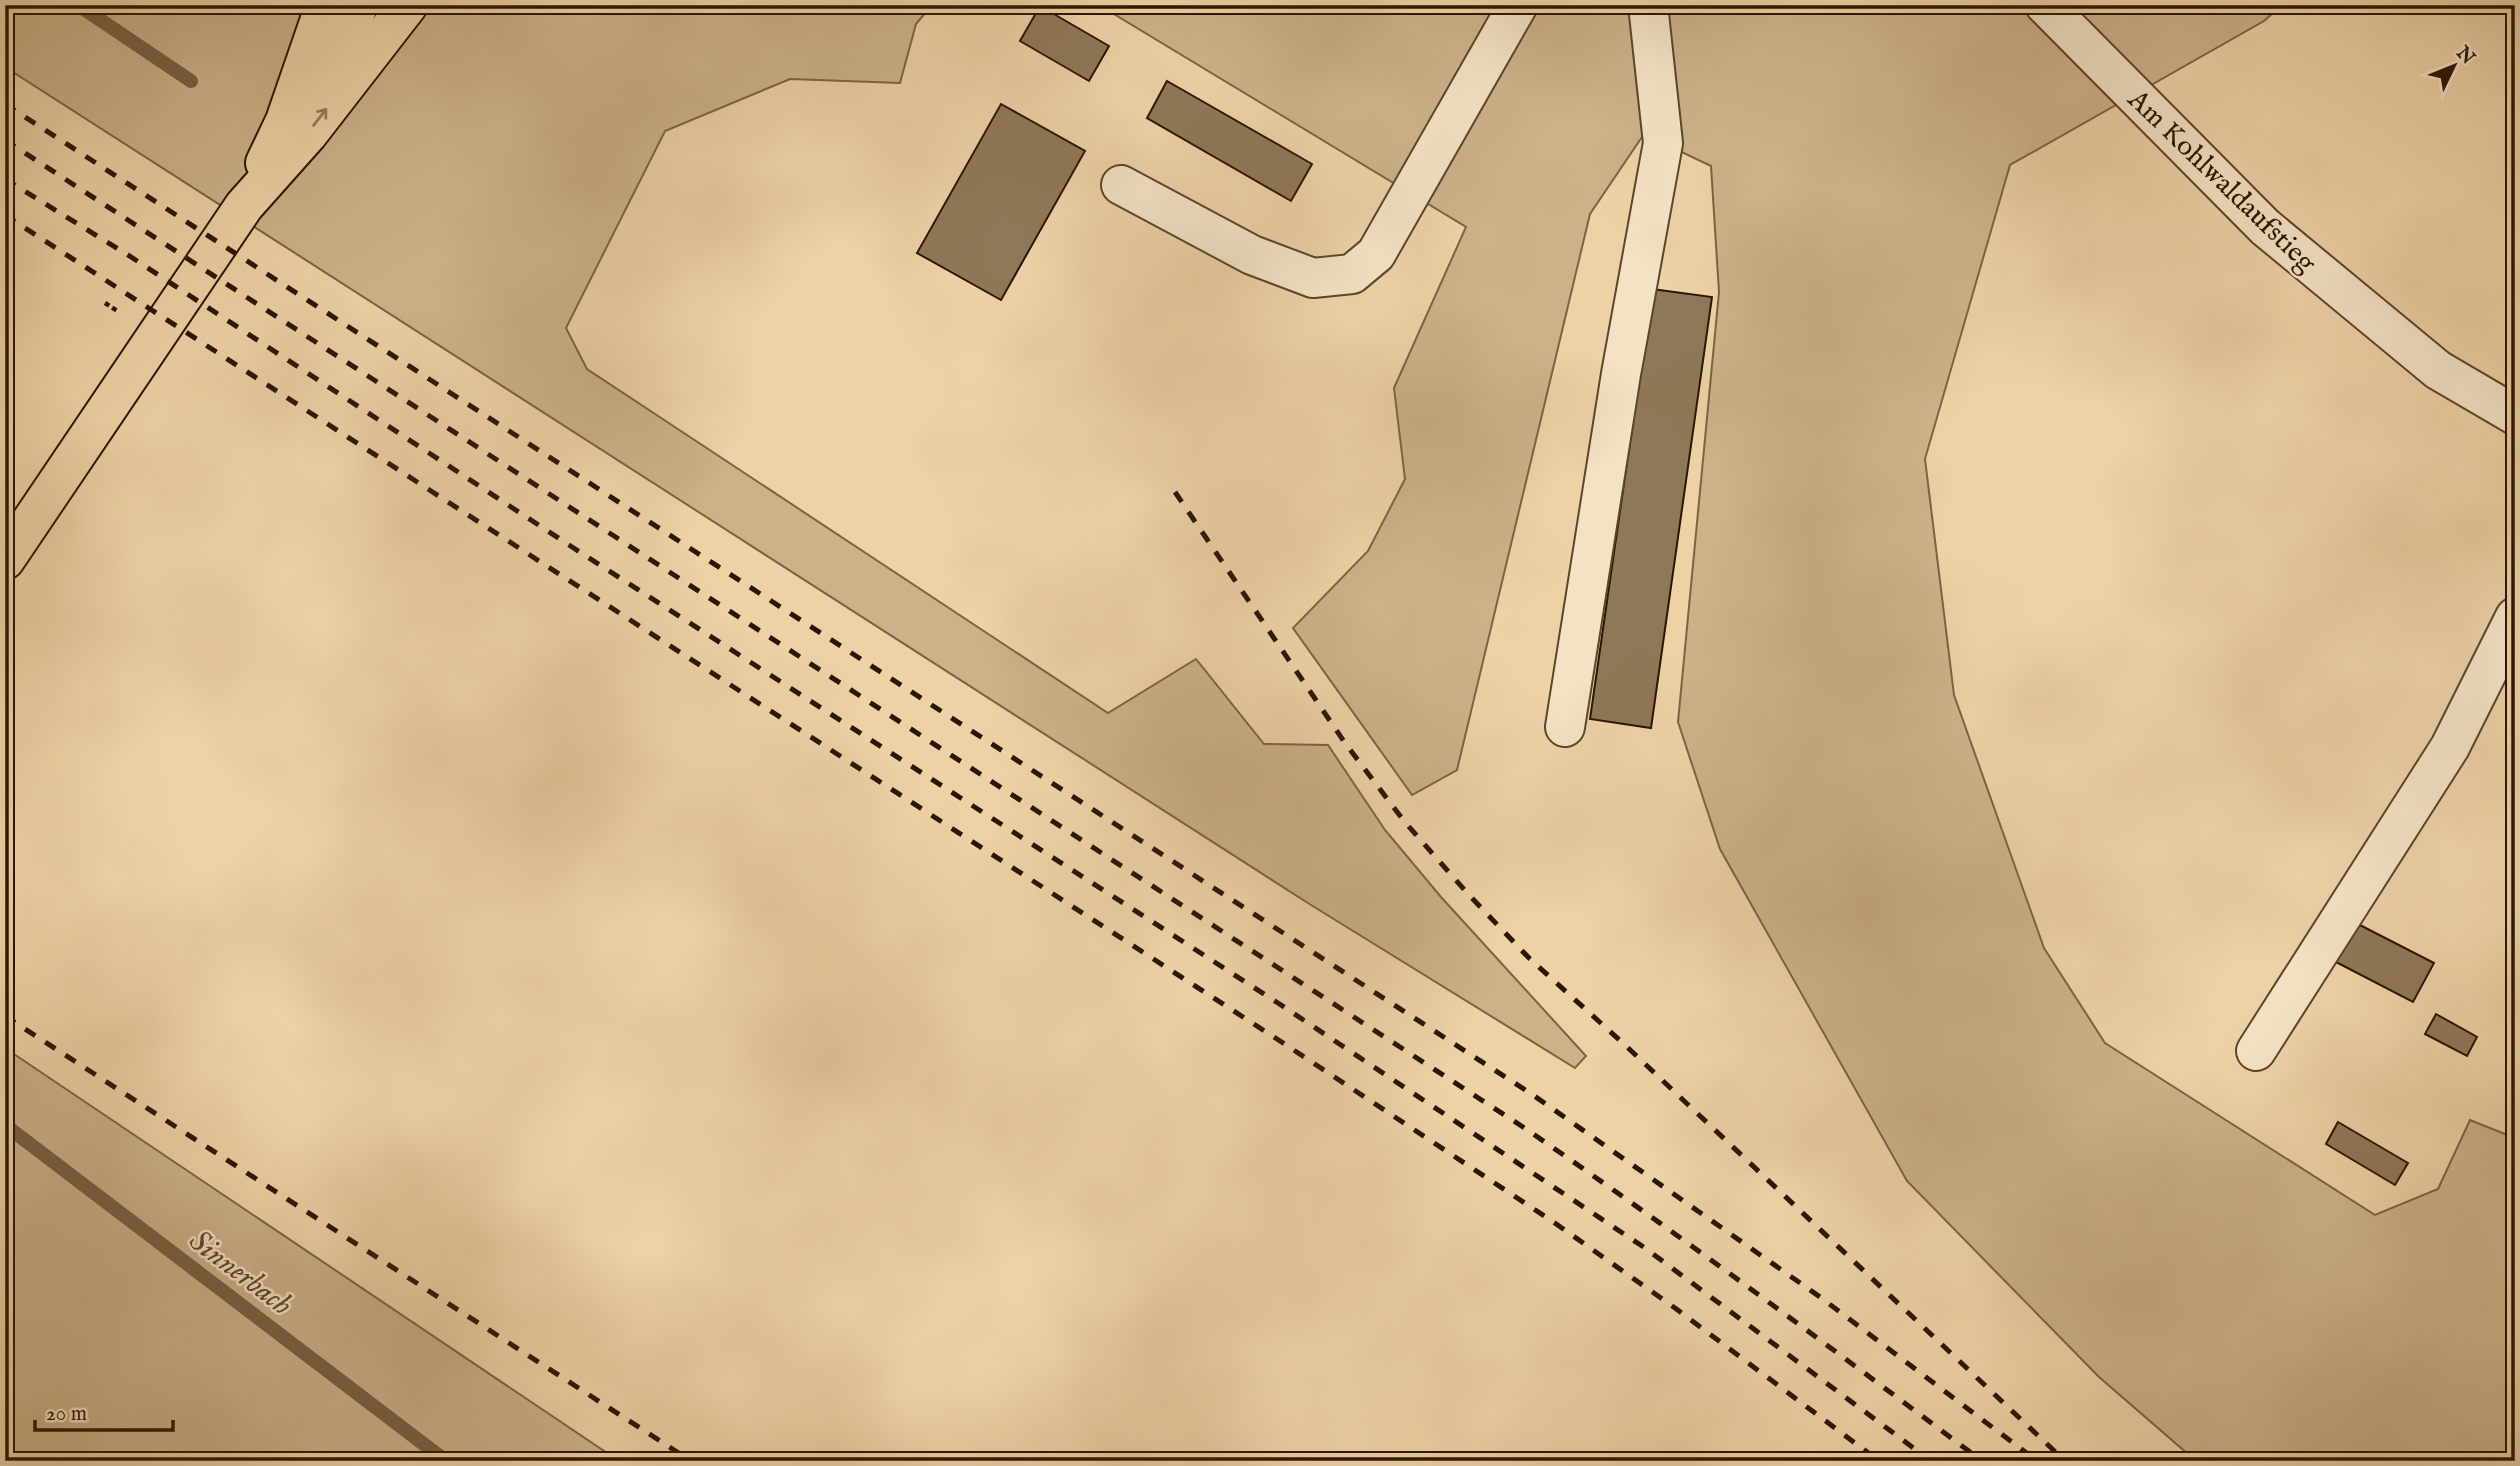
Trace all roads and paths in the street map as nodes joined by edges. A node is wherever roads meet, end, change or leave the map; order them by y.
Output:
1 (325, 5) edge
2 (359, 5) edge
3 (408, 5) edge
4 (1518, 5) edge
5 (1648, 5) edge
6 (2045, 5) edge
7 (285, 121) junction
8 (1121, 185) dead end
9 (244, 206) junction
10 (2515, 415) edge
11 (5, 560) edge
12 (2515, 617) edge
13 (1565, 727) dead end
14 (2256, 1051) dead end

1 - 7 main road
2 - 7 main road
9 -> 3 main road
4 - 8 street
5 - 13 street
6 - 10 street, Am Kohlwaldaufstieg
7 - 9 main road
9 - 11 main road
12 - 14 street

